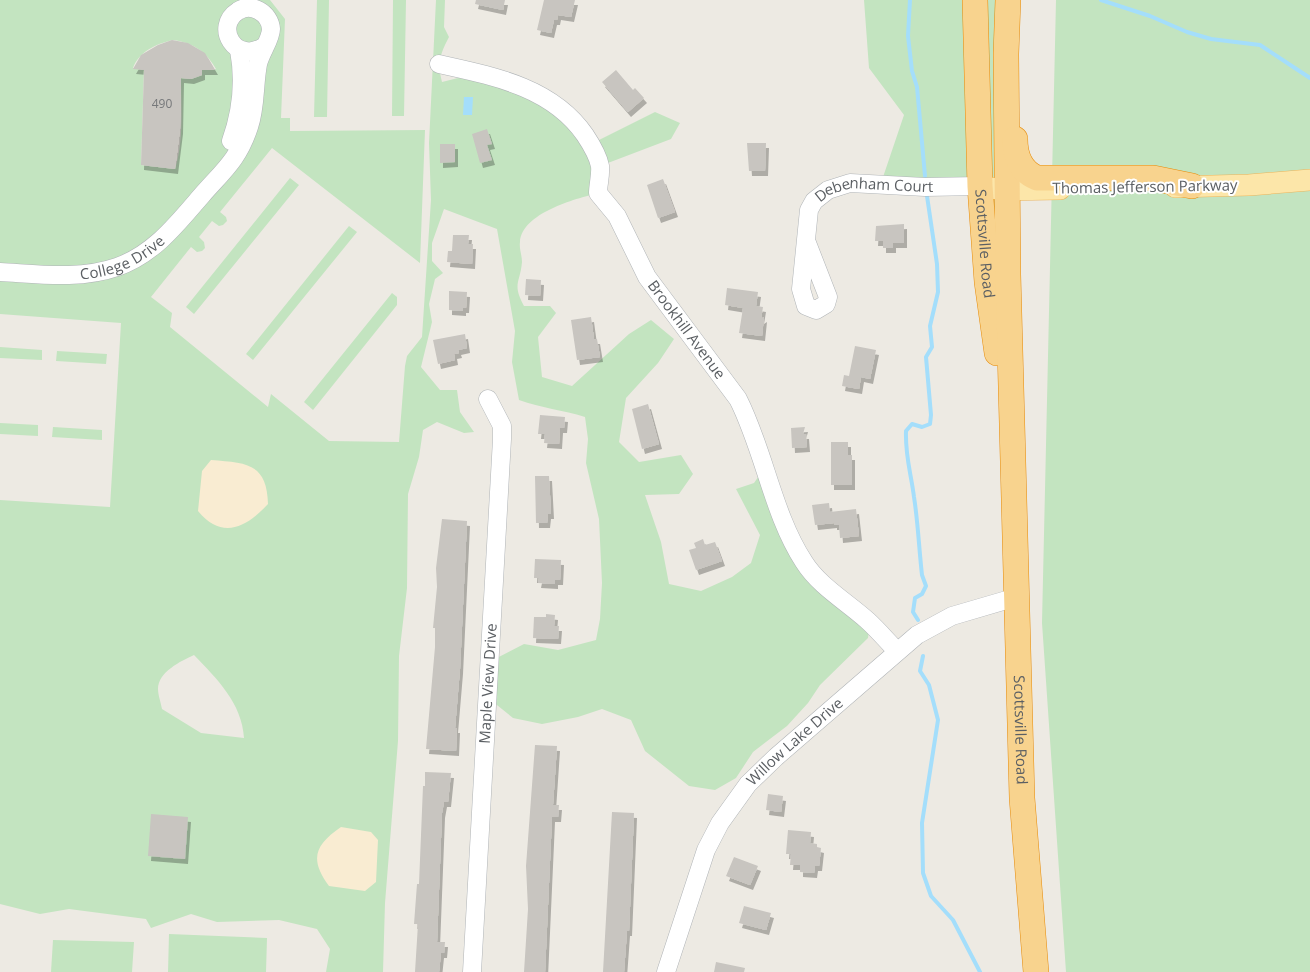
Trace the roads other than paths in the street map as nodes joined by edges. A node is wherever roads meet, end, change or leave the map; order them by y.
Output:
1 (975, 0) edge
2 (258, 5) edge
3 (237, 6) edge
4 (1008, 8) edge
5 (263, 47) junction
6 (240, 50) junction
7 (440, 64) dead end
8 (216, 179) junction
9 (1310, 180) edge
10 (980, 186) junction
11 (1192, 186) junction
12 (1007, 190) junction
13 (807, 243) dead end
14 (0, 272) edge
15 (488, 400) dead end
16 (1013, 487) junction
17 (1017, 597) junction
18 (897, 651) junction
19 (472, 972) edge
20 (666, 972) edge
21 (1036, 972) edge

1 - 10 highway, Scottsville Road
2 - 3 street, College Drive
2 - 5 street, College Drive
3 - 6 street, College Drive
4 - 11 highway
4 - 12 highway, Scottsville Road
5 - 6 street
5 - 8 street, College Drive
6 - 8 street, College Drive
7 - 18 street, Brookhill Avenue
8 - 14 street, College Drive
9 - 11 main road, Thomas Jefferson Parkway
10 - 12 main road, Thomas Jefferson Parkway
10 - 13 street, Debenham Court
10 - 16 highway, Scottsville Road
11 - 12 main road, Thomas Jefferson Parkway
12 - 16 highway, Scottsville Road
15 - 19 street, Maple View Drive
16 - 17 highway, Scottsville Road
17 - 18 street, Willow Lake Drive
17 - 21 highway, Scottsville Road
18 - 20 street, Willow Lake Drive

